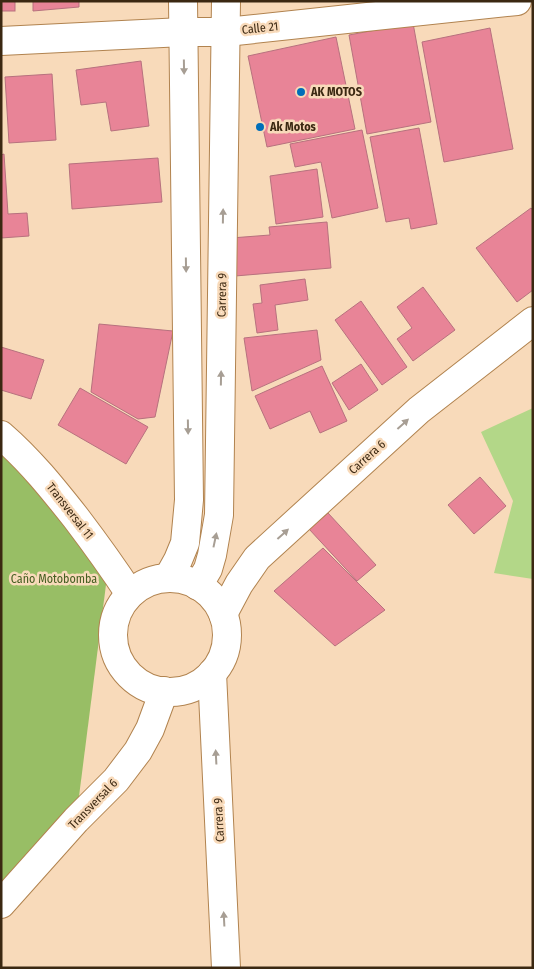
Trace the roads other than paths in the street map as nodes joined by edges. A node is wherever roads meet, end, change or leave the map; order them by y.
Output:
1 (183, 1) edge
2 (226, 1) edge
3 (517, 1) edge
4 (183, 32) junction
5 (226, 32) junction
6 (1, 41) edge
7 (533, 321) edge
8 (1, 435) edge
9 (168, 578) junction
10 (198, 586) junction
11 (130, 594) junction
12 (223, 614) junction
13 (212, 673) junction
14 (164, 691) junction
15 (1, 904) edge
16 (226, 968) edge

1 - 4 street
2 - 5 street, Carrera 9
3 - 5 street, Calle 21
4 - 5 street, Calle 21
4 - 6 street, Calle 21
4 -> 9 street
10 -> 5 street, Carrera 9
12 -> 7 street, Carrera 6
8 - 11 street, Transversal 11
9 - 10 street
9 - 11 street
10 - 12 street
11 - 14 street
12 - 13 street
13 - 14 street
16 -> 13 street, Carrera 9
14 - 15 street, Transversal 6

